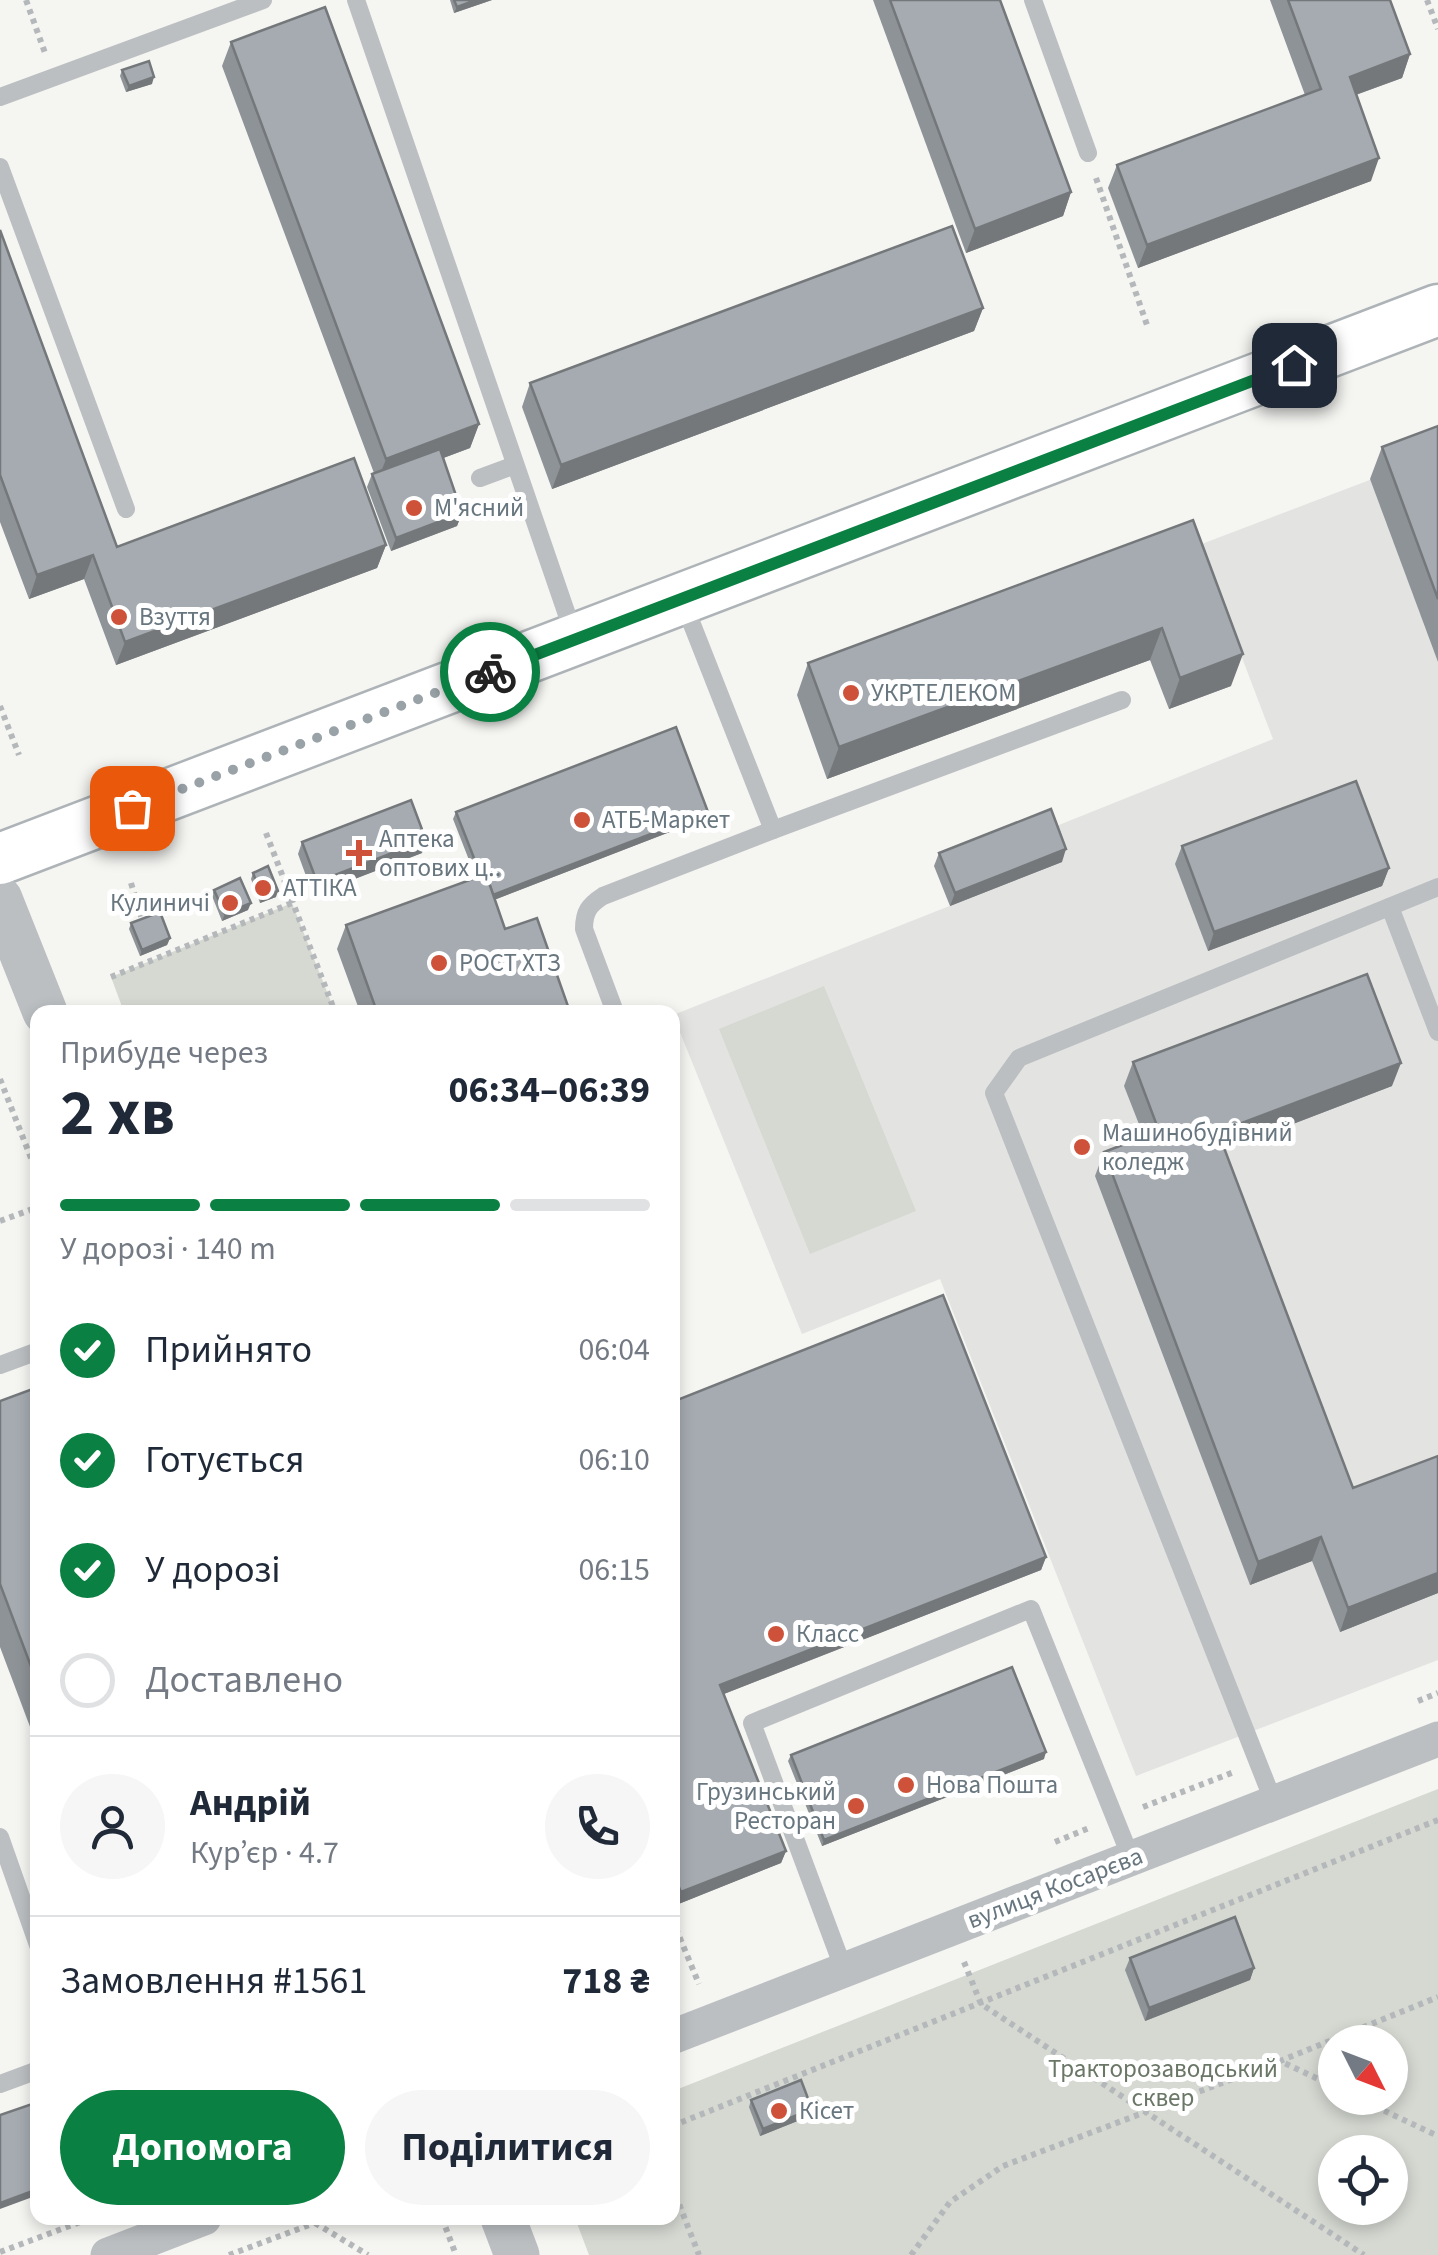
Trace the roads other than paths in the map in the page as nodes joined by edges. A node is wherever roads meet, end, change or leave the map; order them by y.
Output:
1 (264, 0) edge
2 (356, 0) edge
3 (1033, 0) edge
4 (0, 97) edge
5 (1088, 153) road end
6 (0, 167) edge
7 (1438, 310) edge
8 (515, 465) junction
9 (480, 478) dead end
10 (126, 509) dead end
11 (682, 598) junction
12 (575, 639) junction
13 (1122, 700) dead end
14 (773, 830) junction
15 (0, 859) edge
16 (1438, 887) edge
17 (0, 899) edge
18 (1390, 907) junction
19 (41, 1005) edge
20 (612, 1005) edge
21 (1438, 1032) edge
22 (30, 1354) edge
23 (0, 1365) edge
24 (1438, 1740) edge
25 (1274, 1803) junction
26 (0, 1837) edge
27 (1131, 1858) junction
28 (30, 1893) edge
29 (844, 1970) junction
30 (680, 2033) edge
31 (30, 2073) edge
32 (0, 2084) edge
33 (186, 2225) edge
34 (506, 2225) edge
35 (108, 2255) edge
36 (517, 2255) edge

1 - 4 lane
2 - 8 lane
3 - 5 lane
6 - 10 lane
7 - 11 main road
8 - 9 lane
8 - 12 lane
11 - 12 main road
11 - 14 lane
12 - 15 main road
13 - 14 lane
14 - 20 lane
16 - 18 lane
17 - 19 street
18 - 21 lane
18 - 25 lane
22 - 23 lane
24 - 25 street, вулиця Косарєва
25 - 27 street, вулиця Косарєва
26 - 28 lane
27 - 29 street, вулиця Косарєва
27 - 29 lane
29 - 30 street, вулиця Косарєва
31 - 32 lane
33 - 35 street
34 - 36 street

